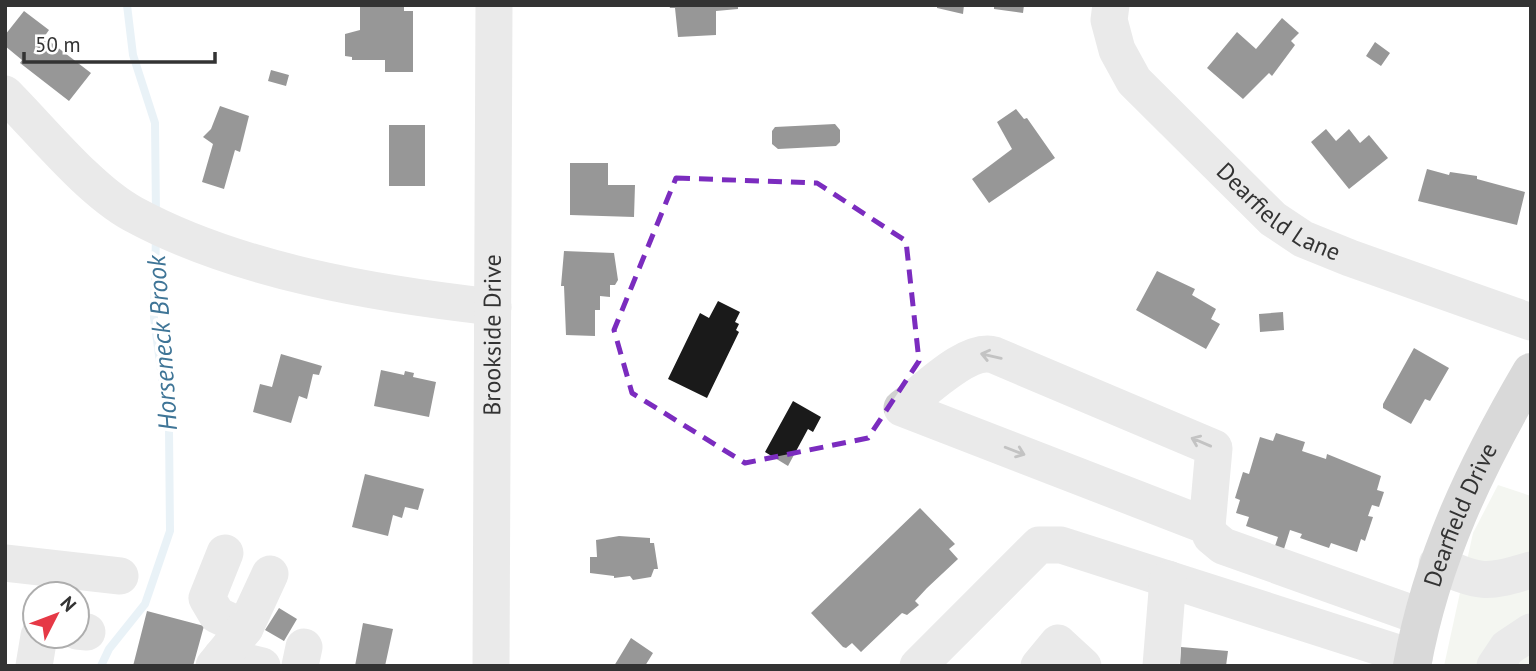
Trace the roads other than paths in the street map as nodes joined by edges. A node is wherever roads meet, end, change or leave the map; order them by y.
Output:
1 (494, 5) edge
2 (1111, 5) edge
3 (5, 93) edge
4 (493, 307) junction
5 (1531, 322) edge
6 (1531, 372) edge
7 (1207, 526) junction
8 (225, 553) dead end
9 (5, 563) edge
10 (1437, 564) junction
11 (1531, 570) edge
12 (270, 573) dead end
13 (120, 576) dead end
14 (1168, 579) junction
15 (47, 580) edge
16 (63, 580) edge
17 (1422, 617) junction
18 (245, 628) junction
19 (1531, 632) edge
20 (218, 661) edge
21 (1413, 662) edge
22 (262, 666) edge
23 (491, 666) edge
24 (918, 666) edge
25 (1039, 666) edge
26 (1083, 666) edge
27 (1161, 666) edge
28 (1494, 666) edge

1 - 4 street, Brookside Drive
2 - 5 street, Dearfield Lane
3 - 4 street
4 - 23 street, Brookside Drive
6 - 10 main road, Dearfield Drive
7 -> 7 street
7 - 17 street
8 - 18 street
9 - 15 street
10 - 11 street
10 - 17 main road, Dearfield Drive
12 - 18 street
13 - 16 street
14 - 21 street
14 - 24 street
14 - 27 street
17 - 21 main road, Dearfield Drive
18 - 20 street
19 - 28 street
20 - 22 street
25 - 26 street

